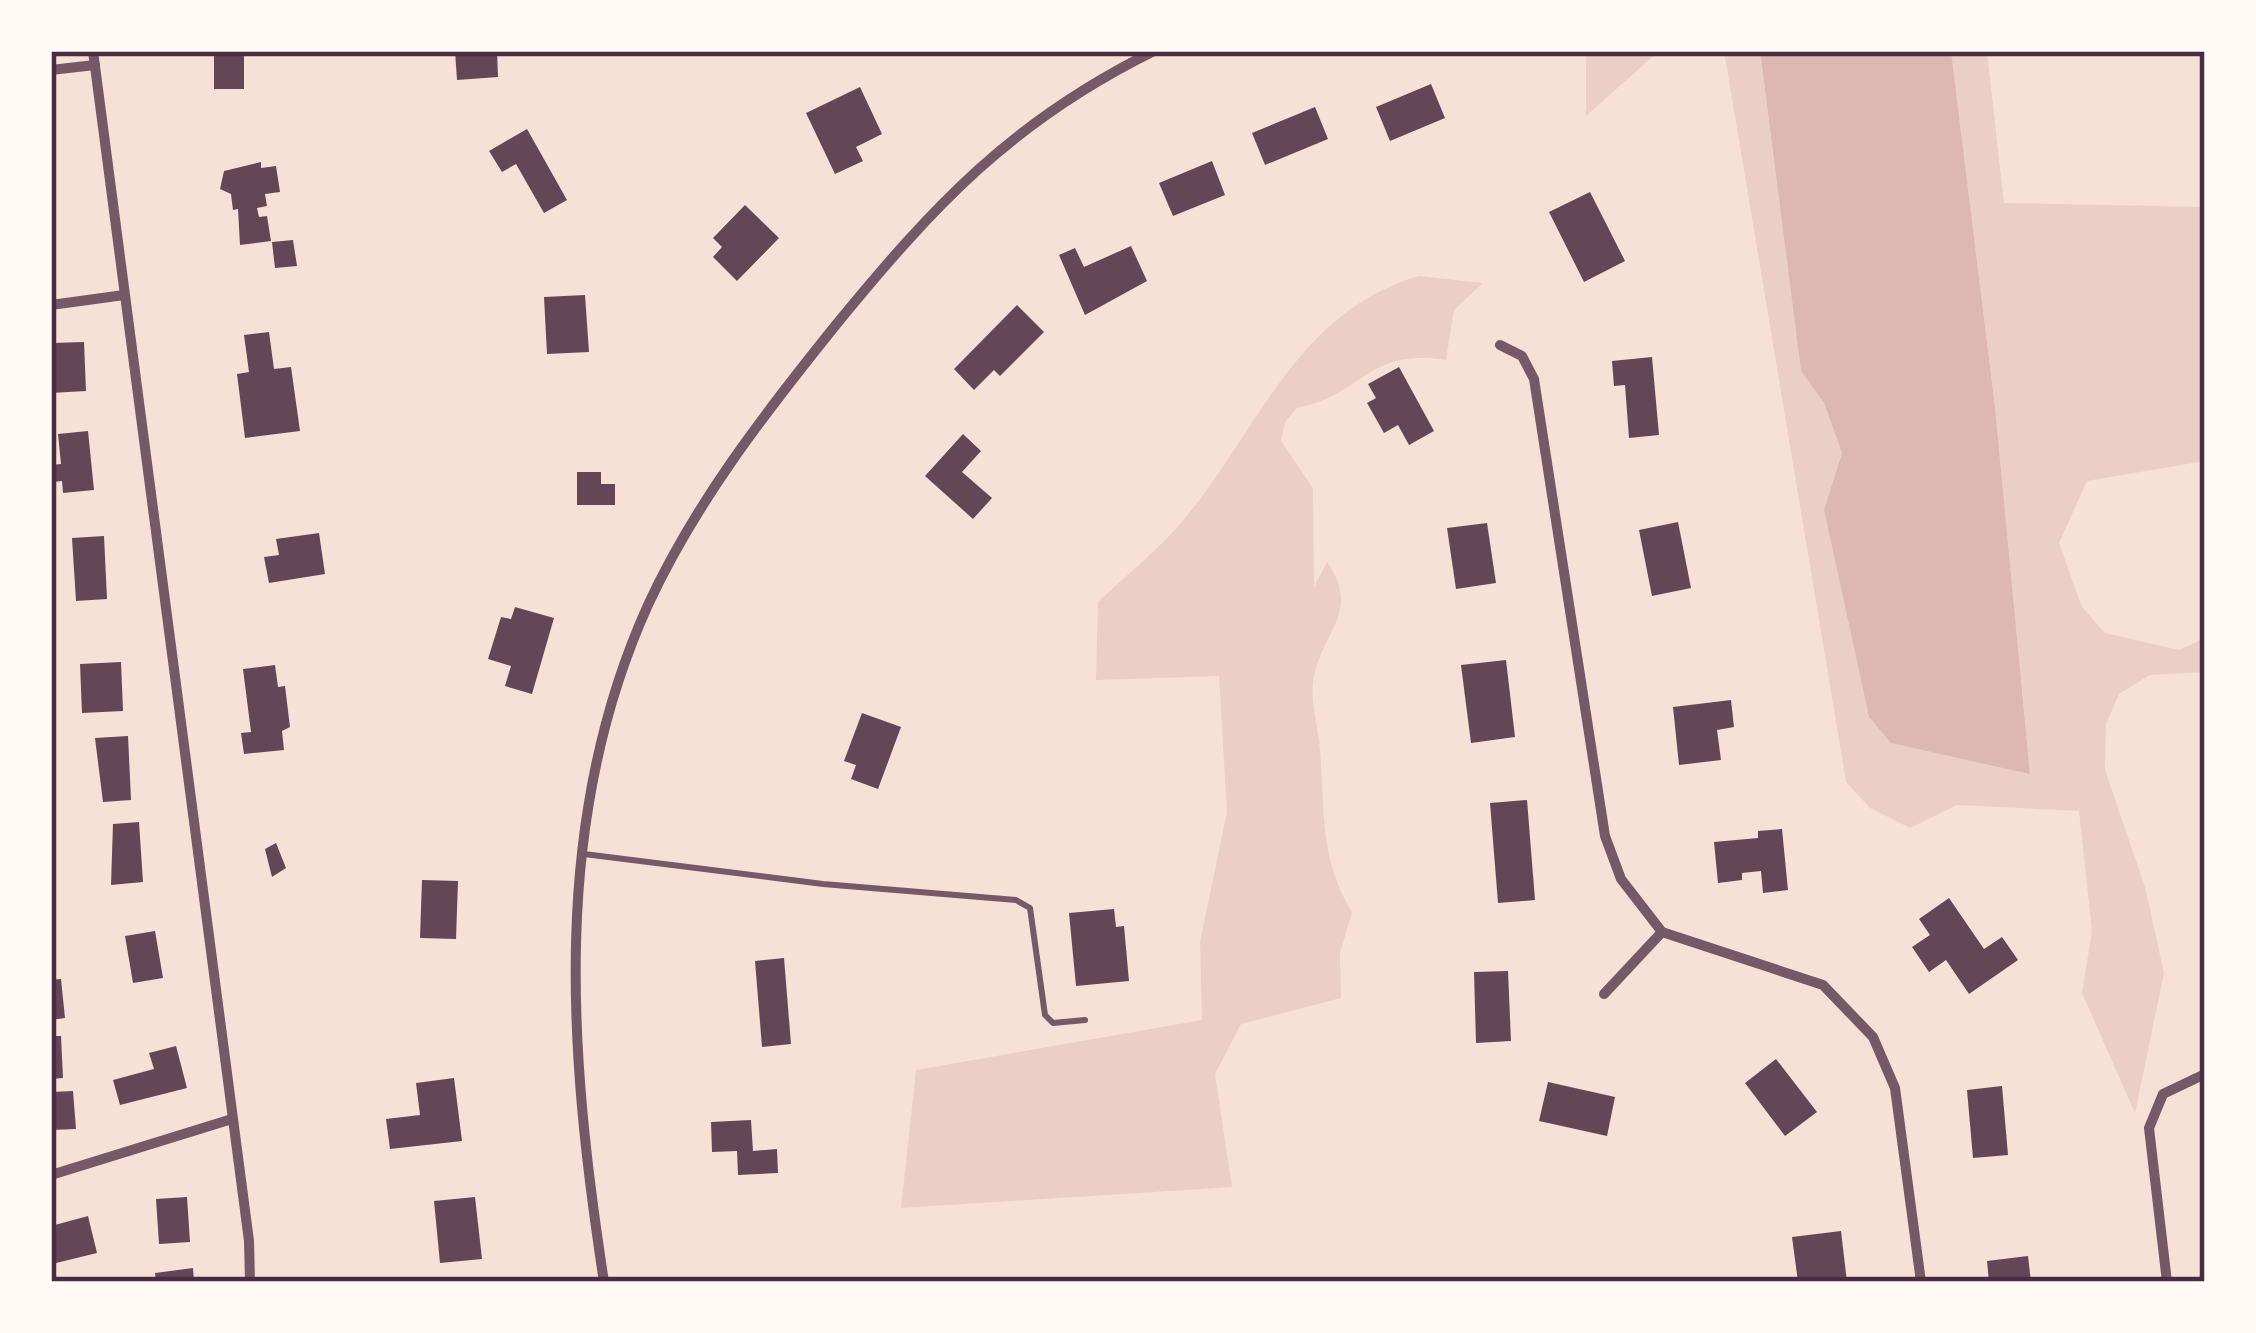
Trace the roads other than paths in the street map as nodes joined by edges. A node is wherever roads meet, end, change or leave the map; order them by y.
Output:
1 (1154, 51) edge
2 (94, 58) edge
3 (51, 70) edge
4 (124, 295) junction
5 (51, 305) edge
6 (1500, 344) dead end
7 (579, 854) junction
8 (1662, 932) junction
9 (1604, 994) dead end
10 (1085, 1020) dead end
11 (2205, 1074) edge
12 (232, 1119) junction
13 (51, 1175) edge
14 (250, 1282) edge
15 (604, 1282) edge
16 (1921, 1282) edge
17 (2167, 1282) edge

1 - 7 street
2 - 3 street
2 - 4 street
4 - 5 street
4 - 12 street
6 - 8 street
7 - 10 lane
7 - 15 street
8 - 9 street
8 - 16 street
11 - 17 street
12 - 13 street
12 - 14 street

